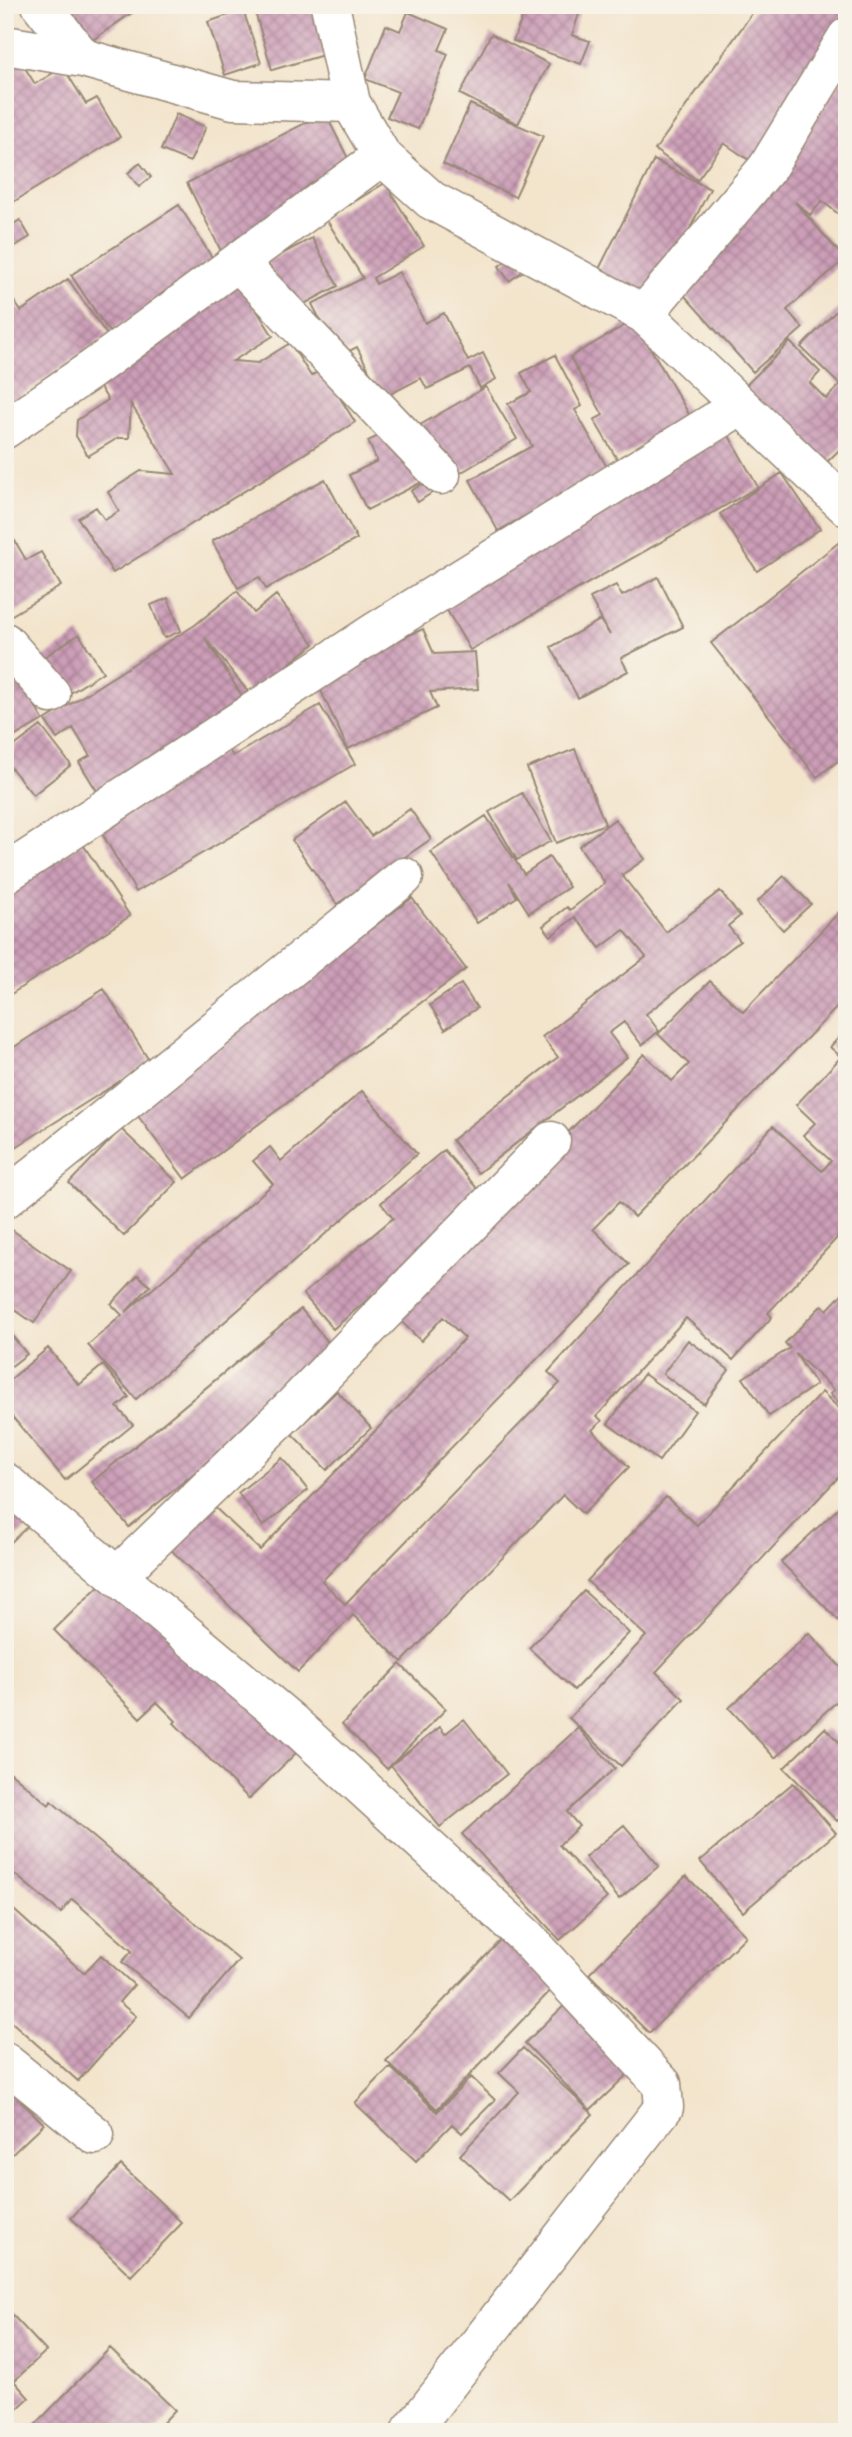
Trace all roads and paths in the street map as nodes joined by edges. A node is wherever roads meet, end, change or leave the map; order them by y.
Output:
1 (41, 5) edge
2 (330, 5) edge
3 (847, 37) edge
4 (5, 45) edge
5 (83, 58) junction
6 (351, 103) junction
7 (382, 156) junction
8 (238, 262) junction
9 (644, 314) junction
10 (740, 406) junction
11 (5, 429) edge
12 (441, 475) dead end
13 (843, 495) edge
14 (5, 642) edge
15 (51, 694) dead end
16 (5, 874) edge
17 (404, 877) dead end
18 (551, 1141) dead end
19 (5, 1199) edge
20 (5, 1482) edge
21 (117, 1576) junction
22 (5, 2062) edge
23 (95, 2136) dead end
24 (410, 2432) edge

1 - 5 street
2 - 6 street
3 - 9 street
4 - 5 street
5 - 6 street
6 - 7 street
7 - 8 street
7 - 9 street
8 - 11 street
8 - 12 street
9 - 10 street
10 - 13 street
10 - 16 street
14 - 15 street
17 - 19 street
18 - 21 street
20 - 21 street
21 - 24 street
22 - 23 street

